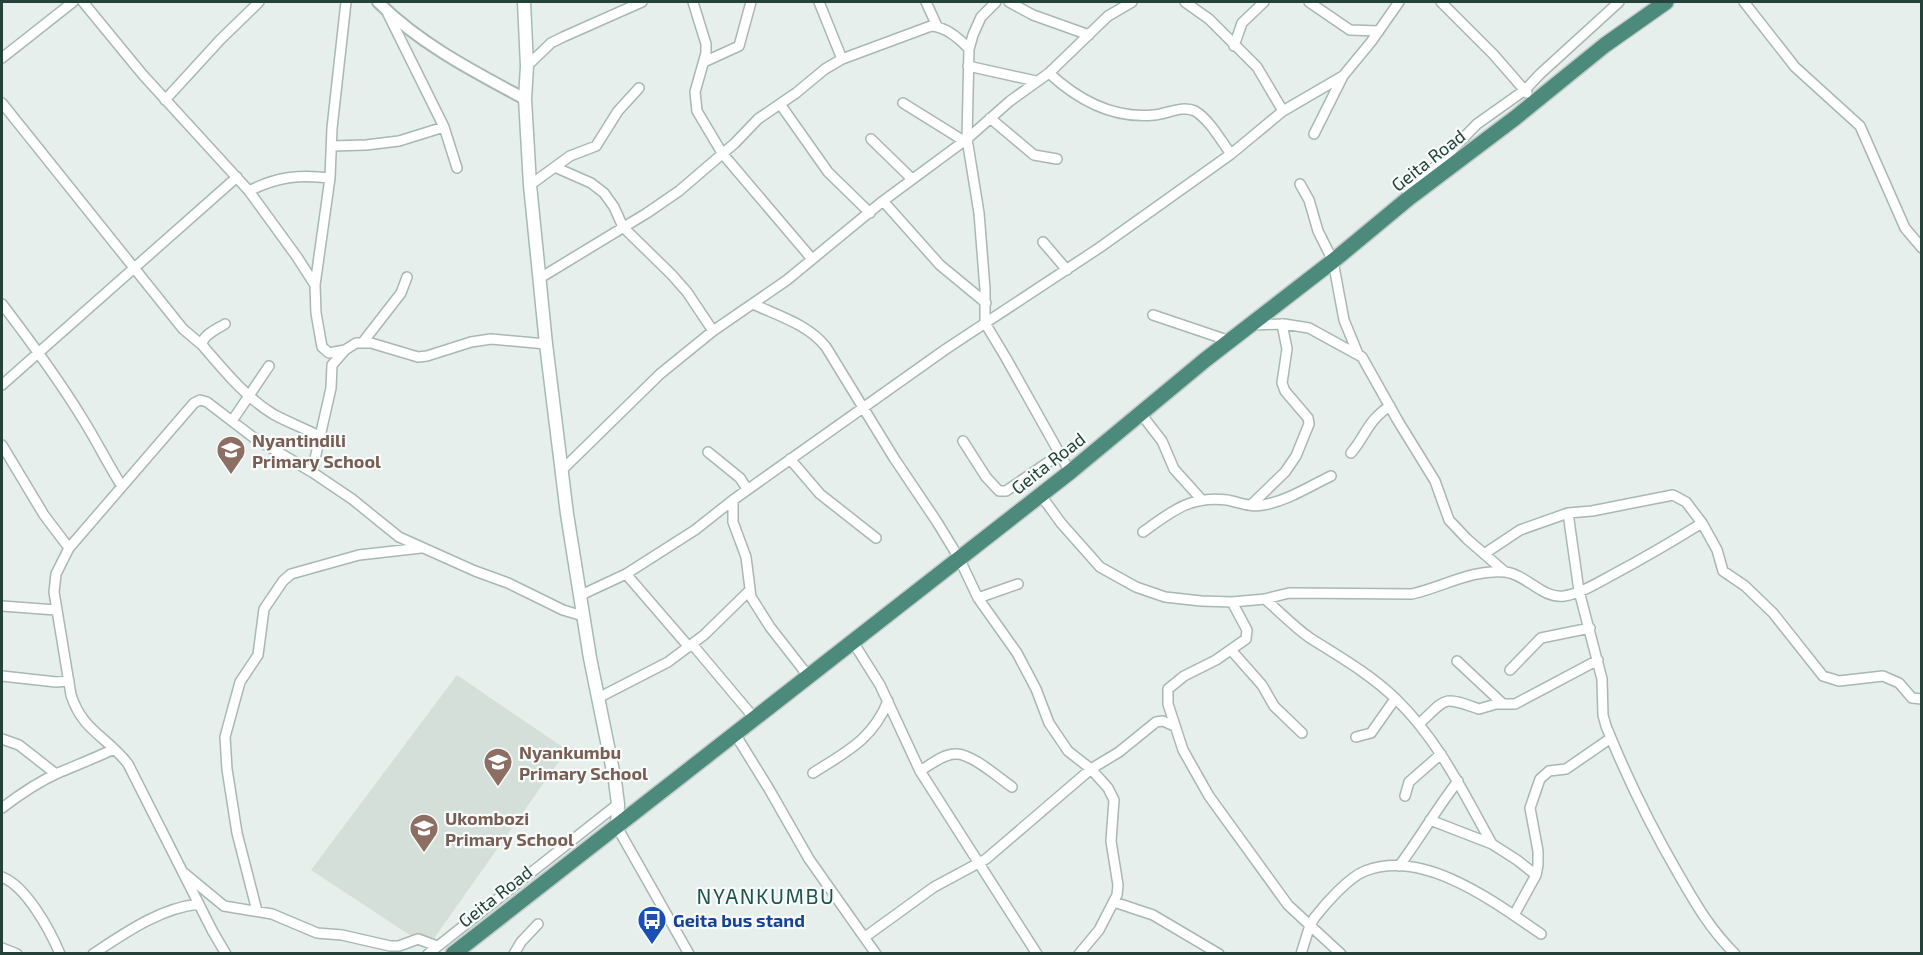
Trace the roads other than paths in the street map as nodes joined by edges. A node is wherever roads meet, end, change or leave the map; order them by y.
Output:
1 (73, 2) edge
2 (82, 2) edge
3 (259, 2) edge
4 (346, 2) edge
5 (524, 2) edge
6 (642, 2) edge
7 (693, 2) edge
8 (751, 2) edge
9 (819, 2) edge
10 (926, 2) edge
11 (996, 2) edge
12 (1010, 2) edge
13 (1132, 2) edge
14 (1185, 2) edge
15 (1264, 2) edge
16 (1309, 2) edge
17 (1399, 2) edge
18 (1441, 2) edge
19 (1619, 2) edge
20 (1666, 2) edge
21 (1744, 2) edge
22 (381, 4) edge
23 (937, 26) junction
24 (1379, 31) junction
25 (1089, 35) junction
26 (1234, 46) junction
27 (969, 50) junction
28 (2, 58) edge
29 (842, 59) junction
30 (704, 62) junction
31 (527, 66) junction
32 (968, 66) junction
33 (1049, 73) junction
34 (1343, 76) junction
35 (1036, 81) junction
36 (639, 88) dead end
37 (1529, 96) junction
38 (525, 99) junction
39 (165, 100) junction
40 (2, 103) edge
41 (903, 103) dead end
42 (780, 104) junction
43 (1283, 111) junction
44 (990, 118) junction
45 (444, 127) junction
46 (1314, 134) dead end
47 (871, 139) dead end
48 (966, 140) junction
49 (332, 146) junction
50 (722, 153) junction
51 (1231, 154) junction
52 (1057, 159) dead end
53 (457, 168) dead end
54 (557, 168) junction
55 (237, 177) junction
56 (330, 178) junction
57 (912, 179) junction
58 (1300, 184) dead end
59 (530, 185) junction
60 (249, 191) junction
61 (883, 201) junction
62 (870, 213) junction
63 (623, 227) junction
64 (1043, 242) dead end
65 (1922, 248) edge
66 (812, 259) junction
67 (1333, 261) junction
68 (134, 268) junction
69 (1067, 270) junction
70 (408, 277) dead end
71 (540, 278) junction
72 (315, 285) junction
73 (986, 303) junction
74 (2, 304) edge
75 (753, 304) junction
76 (1153, 315) dead end
77 (985, 323) junction
78 (225, 324) dead end
79 (1282, 324) junction
80 (1249, 325) junction
81 (713, 331) junction
82 (1230, 341) junction
83 (363, 342) junction
84 (546, 344) junction
85 (202, 345) junction
86 (345, 350) junction
87 (39, 352) junction
88 (1358, 354) junction
89 (269, 366) dead end
90 (2, 385) edge
91 (249, 394) junction
92 (1390, 406) junction
93 (864, 408) junction
94 (1141, 414) junction
95 (232, 421) junction
96 (320, 436) junction
97 (963, 441) dead end
98 (2, 445) edge
99 (708, 452) dead end
100 (1351, 453) dead end
101 (1060, 454) junction
102 (790, 459) junction
103 (562, 470) junction
104 (312, 472) junction
105 (1070, 472) junction
106 (1331, 476) dead end
107 (121, 485) junction
108 (747, 489) junction
109 (1040, 494) junction
110 (1201, 499) junction
111 (732, 500) junction
112 (1251, 505) junction
113 (1568, 513) junction
114 (1702, 523) junction
115 (1143, 532) dead end
116 (876, 538) dead end
117 (69, 548) junction
118 (421, 548) junction
119 (1484, 554) junction
120 (959, 558) junction
121 (1505, 572) junction
122 (626, 574) junction
123 (1018, 584) dead end
124 (749, 591) junction
125 (1579, 591) junction
126 (581, 595) junction
127 (978, 598) junction
128 (1265, 599) junction
129 (1232, 602) junction
130 (2, 606) edge
131 (56, 610) junction
132 (583, 616) junction
133 (1590, 628) junction
134 (853, 642) junction
135 (691, 646) junction
136 (1231, 650) junction
137 (1598, 660) junction
138 (1457, 661) dead end
139 (1510, 670) dead end
140 (2, 676) edge
141 (808, 677) junction
142 (69, 681) junction
143 (598, 698) junction
144 (1395, 699) junction
145 (1922, 699) edge
146 (888, 701) junction
147 (1503, 704) junction
148 (755, 718) junction
149 (1419, 724) junction
150 (1174, 726) junction
151 (1302, 733) dead end
152 (735, 734) junction
153 (1356, 737) dead end
154 (1611, 738) junction
155 (2, 739) edge
156 (114, 749) junction
157 (1441, 754) junction
158 (1091, 769) junction
159 (920, 771) junction
160 (813, 773) dead end
161 (56, 774) junction
162 (1458, 781) junction
163 (1012, 787) dead end
164 (1405, 796) dead end
165 (618, 804) junction
166 (2, 808) edge
167 (1430, 820) junction
168 (617, 827) junction
169 (1492, 844) junction
170 (979, 863) junction
171 (1399, 866) junction
172 (182, 871) junction
173 (1536, 875) junction
174 (2, 877) edge
175 (1114, 902) junction
176 (199, 904) junction
177 (257, 911) junction
178 (1514, 915) junction
179 (538, 924) dead end
180 (1310, 925) junction
181 (1541, 934) dead end
182 (866, 938) junction
183 (437, 946) junction
184 (2, 948) edge
185 (17, 954) edge
186 (60, 954) edge
187 (93, 954) edge
188 (226, 954) edge
189 (429, 954) edge
190 (453, 954) edge
191 (514, 954) edge
192 (689, 954) edge
193 (876, 954) edge
194 (1037, 954) edge
195 (1079, 954) edge
196 (1219, 954) edge
197 (1301, 954) edge
198 (1341, 954) edge
199 (1736, 954) edge

1 - 28 street
2 - 39 street
3 - 39 street
4 - 49 street
5 - 31 main road
6 - 31 street
7 - 30 street
8 - 30 street
9 - 29 street
10 - 23 street
11 - 27 street
12 - 25 street
13 - 25 street
14 - 26 street
15 - 26 street
16 - 24 street
17 - 24 street
18 - 37 street
19 - 37 street
20 - 37 highway, Geita Road
21 - 65 street
22 - 38 street
22 - 45 street
23 - 27 street
23 - 29 street
24 - 34 street
25 - 33 street
26 - 43 street
27 - 32 street
29 - 42 street
30 - 50 street
31 - 38 main road
32 - 35 street
32 - 48 street
33 - 35 street
33 - 51 street
34 - 43 street
34 - 46 street
35 - 44 street
36 - 54 street
37 - 67 highway, Geita Road
38 - 59 main road
39 - 55 street
40 - 68 street
41 - 48 street
42 - 50 street
42 - 62 street
43 - 51 street
44 - 48 street
44 - 52 street
45 - 49 street
45 - 53 street
47 - 57 street
48 - 57 street
48 - 73 street
49 - 56 street
50 - 63 street
50 - 66 street
51 - 69 street
54 - 59 street
54 - 63 street
55 - 60 street
55 - 68 street
56 - 60 street
56 - 72 street
57 - 61 street
58 - 67 street
59 - 71 main road
60 - 72 street
61 - 62 street
61 - 73 street
62 - 66 street
63 - 71 street
63 - 81 street
64 - 69 street
66 - 75 street
67 - 80 highway, Geita Road
67 - 88 street
68 - 85 street
68 - 87 street
69 - 77 street
70 - 83 street
71 - 84 main road
72 - 86 street
73 - 77 street
74 - 87 street
75 - 81 street
75 - 93 street
76 - 82 street
77 - 93 street
77 - 101 street
78 - 85 street
79 - 80 street
79 - 88 street
79 - 112 street
80 - 82 highway, Geita Road
81 - 103 street
82 - 94 highway, Geita Road
83 - 84 street
83 - 86 street
84 - 103 main road
85 - 91 street
86 - 96 street
87 - 90 street
87 - 107 street
88 - 92 street
89 - 91 street
91 - 95 street
91 - 96 street
92 - 100 street
92 - 119 street
93 - 102 street
93 - 120 street
94 - 105 highway, Geita Road
94 - 110 street
95 - 104 street
95 - 107 street
96 - 104 street
97 - 101 street
98 - 117 street
99 - 108 street
101 - 105 street
102 - 108 street
102 - 116 street
103 - 126 main road
104 - 118 street
105 - 109 highway, Geita Road
106 - 112 street
107 - 117 street
108 - 111 street
109 - 120 highway, Geita Road
109 - 129 street
110 - 112 street
110 - 115 street
111 - 122 street
111 - 124 street
113 - 114 street
113 - 119 street
113 - 125 street
114 - 125 street
114 - 145 street
117 - 131 street
118 - 132 street
118 - 177 street
119 - 121 street
120 - 127 street
120 - 134 highway, Geita Road
121 - 125 street
121 - 128 street
122 - 126 street
122 - 135 street
123 - 127 street
124 - 135 street
124 - 141 street
125 - 133 street
126 - 132 main road
127 - 158 street
128 - 129 street
128 - 144 street
129 - 136 street
130 - 131 street
131 - 142 street
132 - 143 main road
133 - 137 street
133 - 139 street
134 - 141 highway, Geita Road
134 - 146 street
135 - 143 street
135 - 148 street
136 - 150 street
136 - 151 street
137 - 147 street
137 - 154 street
138 - 147 street
140 - 142 street
141 - 148 highway, Geita Road
142 - 156 street
143 - 165 main road
144 - 149 street
144 - 153 street
146 - 159 street
146 - 160 street
147 - 149 street
148 - 152 highway, Geita Road
149 - 157 street
150 - 158 street
150 - 180 street
152 - 168 highway, Geita Road
152 - 182 street
154 - 173 street
154 - 199 street
155 - 161 street
156 - 161 street
156 - 172 street
157 - 162 street
157 - 164 street
158 - 170 street
158 - 175 street
159 - 163 street
159 - 170 street
161 - 166 street
162 - 167 street
162 - 169 street
165 - 168 main road
165 - 183 street
167 - 169 street
167 - 171 street
168 - 190 highway, Geita Road
168 - 192 street
169 - 173 street
170 - 182 street
170 - 194 street
171 - 178 street
171 - 180 street
172 - 176 street
172 - 177 street
173 - 178 street
174 - 186 street
175 - 195 street
175 - 196 street
176 - 187 street
176 - 188 street
177 - 183 street
178 - 181 street
179 - 191 street
180 - 197 street
180 - 198 street
182 - 193 street
183 - 189 street
184 - 185 street

